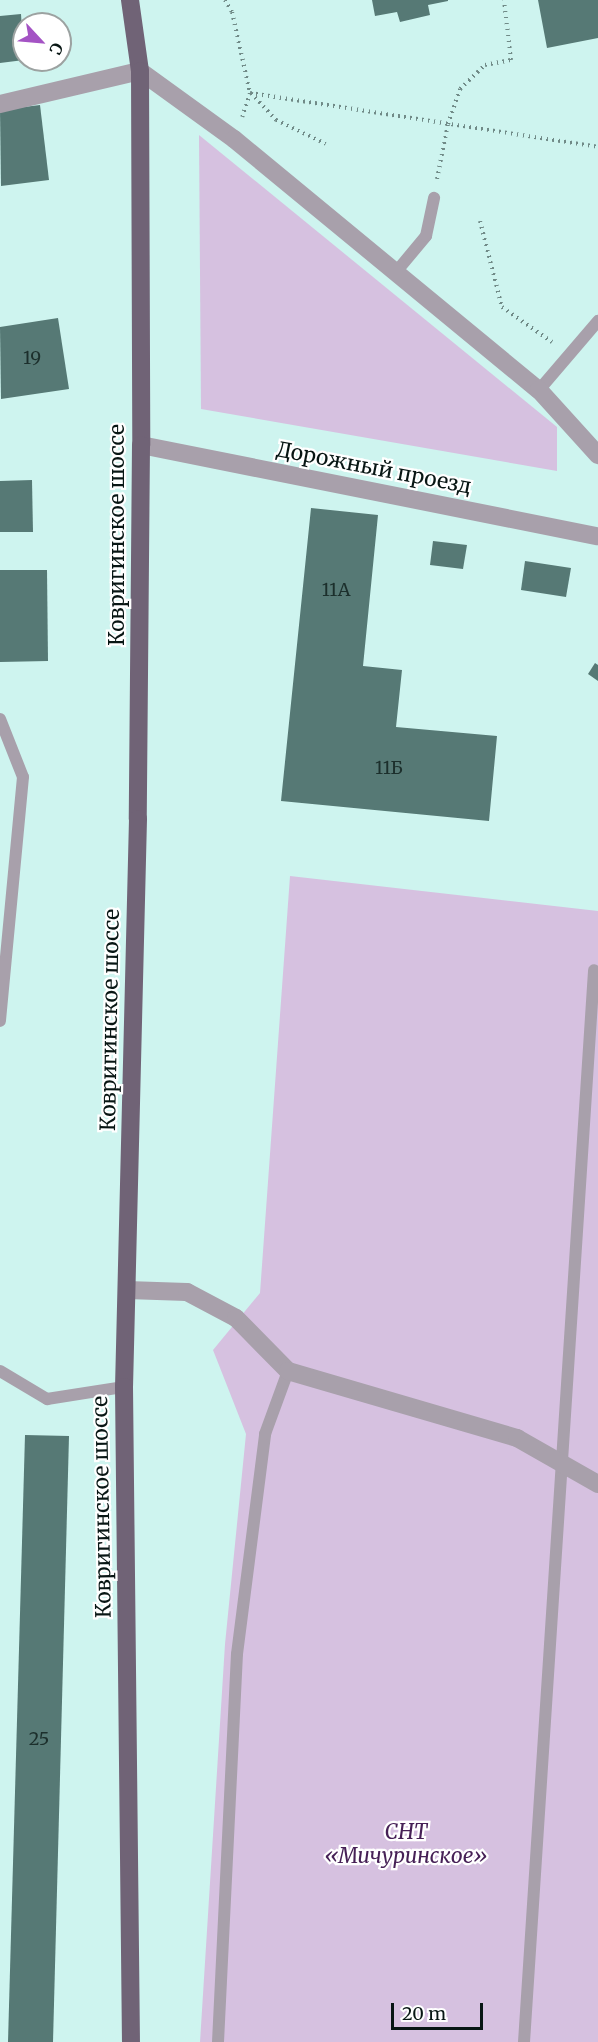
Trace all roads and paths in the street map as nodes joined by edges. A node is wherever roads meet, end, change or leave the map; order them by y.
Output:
1 (130, 0) edge
2 (225, 0) edge
3 (504, 0) edge
4 (140, 71) junction
5 (250, 93) junction
6 (0, 104) edge
7 (448, 124) junction
8 (234, 139) junction
9 (326, 144) dead end
10 (598, 147) edge
11 (434, 198) joint
12 (480, 221) dead end
13 (396, 272) junction
14 (598, 321) edge
15 (570, 354) junction
16 (540, 390) junction
17 (141, 445) junction
18 (598, 455) edge
19 (598, 536) edge
20 (0, 719) edge
21 (594, 970) dead end
22 (0, 1021) edge
23 (127, 1290) junction
24 (0, 1371) edge
25 (288, 1371) junction
26 (124, 1387) junction
27 (563, 1464) junction
28 (598, 1484) edge
29 (131, 2042) edge
30 (218, 2042) edge
31 (524, 2042) edge

1 - 4 main road, Ковригинское шоссе
2 - 5 path
3 - 7 path
4 - 6 street
4 - 8 street
4 - 17 main road, Ковригинское шоссе
5 - 7 path
5 - 8 path
5 - 9 path
7 - 10 path
7 - 11 path
8 - 13 street
11 - 13 lane
12 - 15 path
13 - 16 street
14 - 15 lane
15 - 16 lane
16 - 18 street
17 - 19 street, Дорожный проезд
17 - 23 main road, Ковригинское шоссе
20 - 22 lane
21 - 27 lane
23 - 25 street
23 - 26 main road, Ковригинское шоссе
24 - 26 lane
25 - 27 street
25 - 30 lane
26 - 29 main road, Ковригинское шоссе
27 - 28 street
27 - 31 lane

